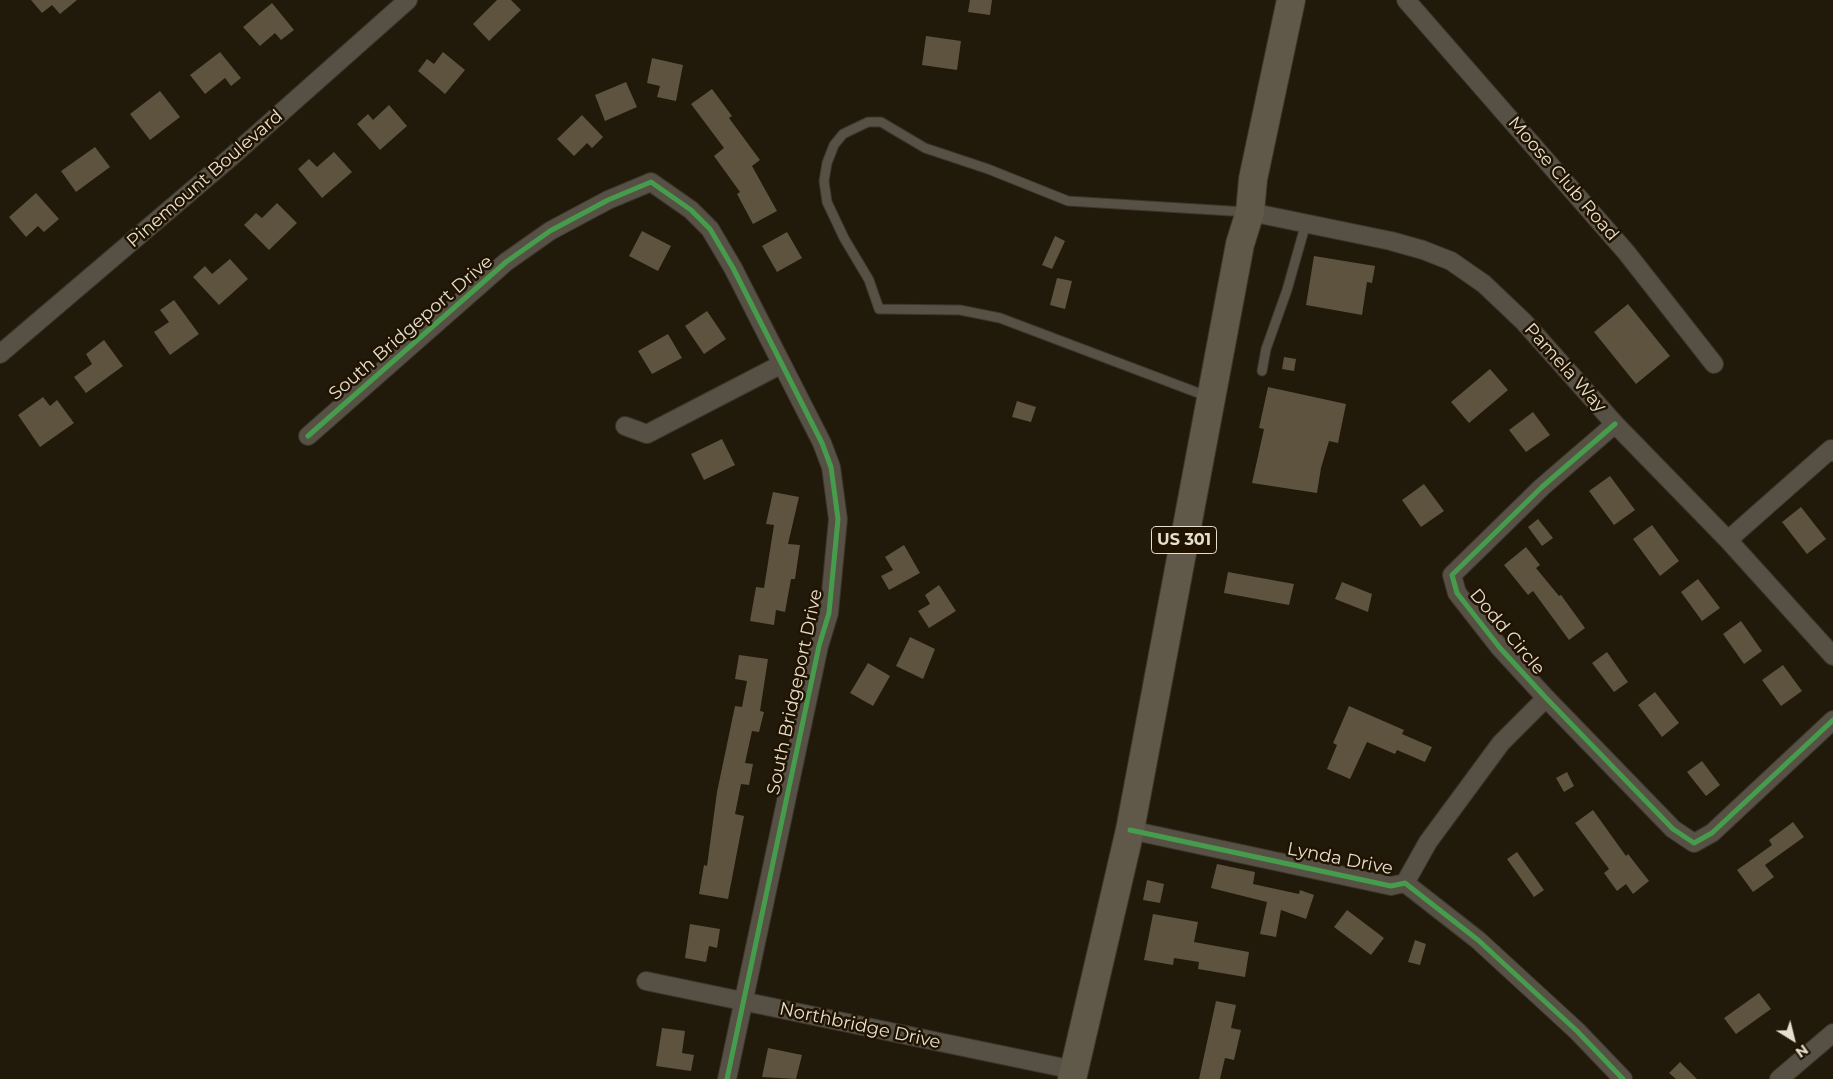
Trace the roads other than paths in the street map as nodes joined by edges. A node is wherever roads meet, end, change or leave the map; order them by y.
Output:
1 (408, 0) edge
2 (1291, 0) edge
3 (1406, 0) edge
4 (1250, 212) junction
5 (1306, 223) junction
6 (0, 354) edge
7 (782, 364) junction
8 (1714, 364) dead end
9 (1262, 371) dead end
10 (1211, 398) junction
11 (1615, 424) junction
12 (625, 426) dead end
13 (308, 436) dead end
14 (1833, 452) edge
15 (1728, 540) junction
16 (1833, 656) edge
17 (1546, 698) junction
18 (1833, 720) edge
19 (1130, 830) junction
20 (1404, 883) junction
21 (646, 982) dead end
22 (742, 1001) junction
23 (1833, 1032) edge
24 (1073, 1074) edge
25 (727, 1079) edge
26 (1623, 1079) edge
27 (1779, 1079) edge

1 - 6 street, Pinemount Boulevard
2 - 4 highway, US 301
3 - 8 street, Moose Club Road
4 - 5 street, Pamela Way
4 - 10 highway, US 301
4 - 10 lane
5 - 9 lane
5 - 11 street, Pamela Way
7 - 12 street
7 - 13 street, South Bridgeport Drive
7 - 22 street, South Bridgeport Drive
10 - 19 highway, US 301
11 - 15 street, Pamela Way
11 - 17 street, Dodd Circle
14 - 15 street
15 - 16 street, Pamela Way
17 - 18 street, Dodd Circle
17 - 20 street, Lynda Drive
19 - 20 street, Lynda Drive
19 - 24 highway, US 301
20 - 26 street, Lynda Drive
21 - 22 street, Northbridge Drive
22 - 24 street, Northbridge Drive
22 - 25 street, South Bridgeport Drive
23 - 27 street

